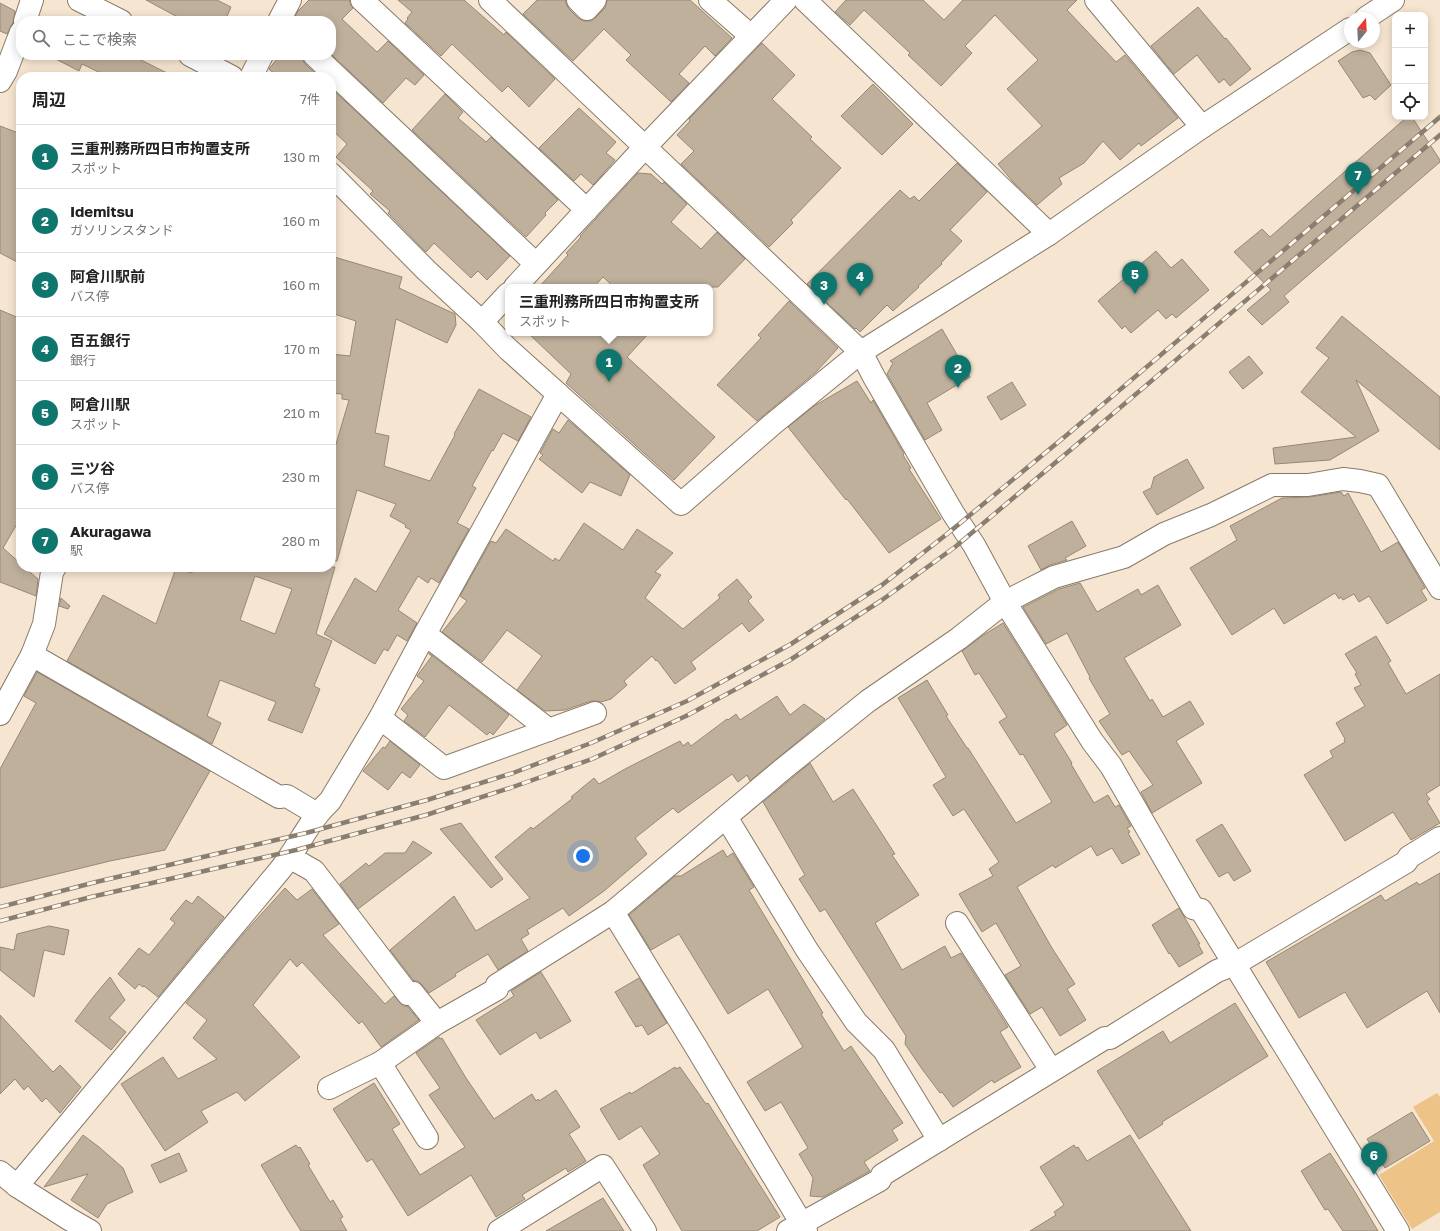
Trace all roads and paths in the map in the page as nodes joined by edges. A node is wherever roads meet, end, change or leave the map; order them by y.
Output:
1 (32, 0) edge
2 (79, 0) edge
3 (290, 0) edge
4 (362, 0) edge
5 (490, 0) edge
6 (578, 0) edge
7 (595, 0) edge
8 (710, 0) edge
9 (786, 0) edge
10 (805, 0) edge
11 (1096, 0) edge
12 (1394, 0) edge
13 (1375, 12) edge
14 (27, 16) edge
15 (112, 16) edge
16 (282, 16) edge
17 (1344, 33) edge
18 (751, 36) junction
19 (16, 45) edge
20 (200, 60) edge
21 (260, 60) edge
22 (319, 60) edge
23 (222, 72) edge
24 (254, 72) edge
25 (332, 72) edge
26 (336, 76) edge
27 (0, 81) edge
28 (1202, 127) junction
29 (645, 147) junction
30 (336, 179) edge
31 (587, 210) junction
32 (1049, 234) junction
33 (536, 264) junction
34 (518, 284) edge
35 (505, 297) edge
36 (482, 322) junction
37 (861, 352) junction
38 (558, 394) junction
39 (52, 572) edge
40 (1440, 588) edge
41 (1005, 602) junction
42 (425, 634) junction
43 (32, 655) junction
44 (595, 713) dead end
45 (0, 714) edge
46 (380, 718) junction
47 (549, 730) junction
48 (317, 814) junction
49 (726, 816) junction
50 (1440, 838) edge
51 (290, 858) junction
52 (613, 912) junction
53 (957, 923) dead end
54 (1234, 964) junction
55 (437, 1022) junction
56 (380, 1063) junction
57 (1051, 1070) junction
58 (329, 1088) dead end
59 (426, 1138) dead end
60 (939, 1140) junction
61 (0, 1172) edge
62 (17, 1186) junction
63 (799, 1228) edge
64 (90, 1231) edge
65 (499, 1231) edge
66 (645, 1231) edge
67 (1398, 1231) edge

1 - 14 street
2 - 15 street
3 - 16 street
4 - 31 street
5 - 29 street
6 - 7 street
8 - 18 street
9 - 18 street
10 - 32 street
11 - 28 street
12 - 13 street
17 - 28 street
18 - 29 street
19 - 27 street
20 - 23 street
21 - 24 street
22 - 25 street
26 - 33 street
28 - 32 street
29 - 31 street
29 - 37 street
30 - 36 street
31 - 33 street
32 - 37 street
33 - 34 street
35 - 36 street
36 - 38 street
37 - 38 street
37 - 41 street
38 - 42 street
39 - 43 street
40 - 41 street
41 - 49 street
41 - 54 street
42 - 46 street
42 - 47 street
43 - 45 street
43 - 48 street
44 - 47 street
46 - 47 street
46 - 48 street
48 - 51 street
49 - 52 street
49 - 60 street
50 - 54 street
51 - 55 street
51 - 62 street
52 - 55 street
52 - 63 street
53 - 57 street
54 - 57 street
54 - 67 street
55 - 56 street
56 - 58 street
56 - 59 street
57 - 60 street
60 - 63 street
61 - 62 street
62 - 64 street
65 - 66 street

